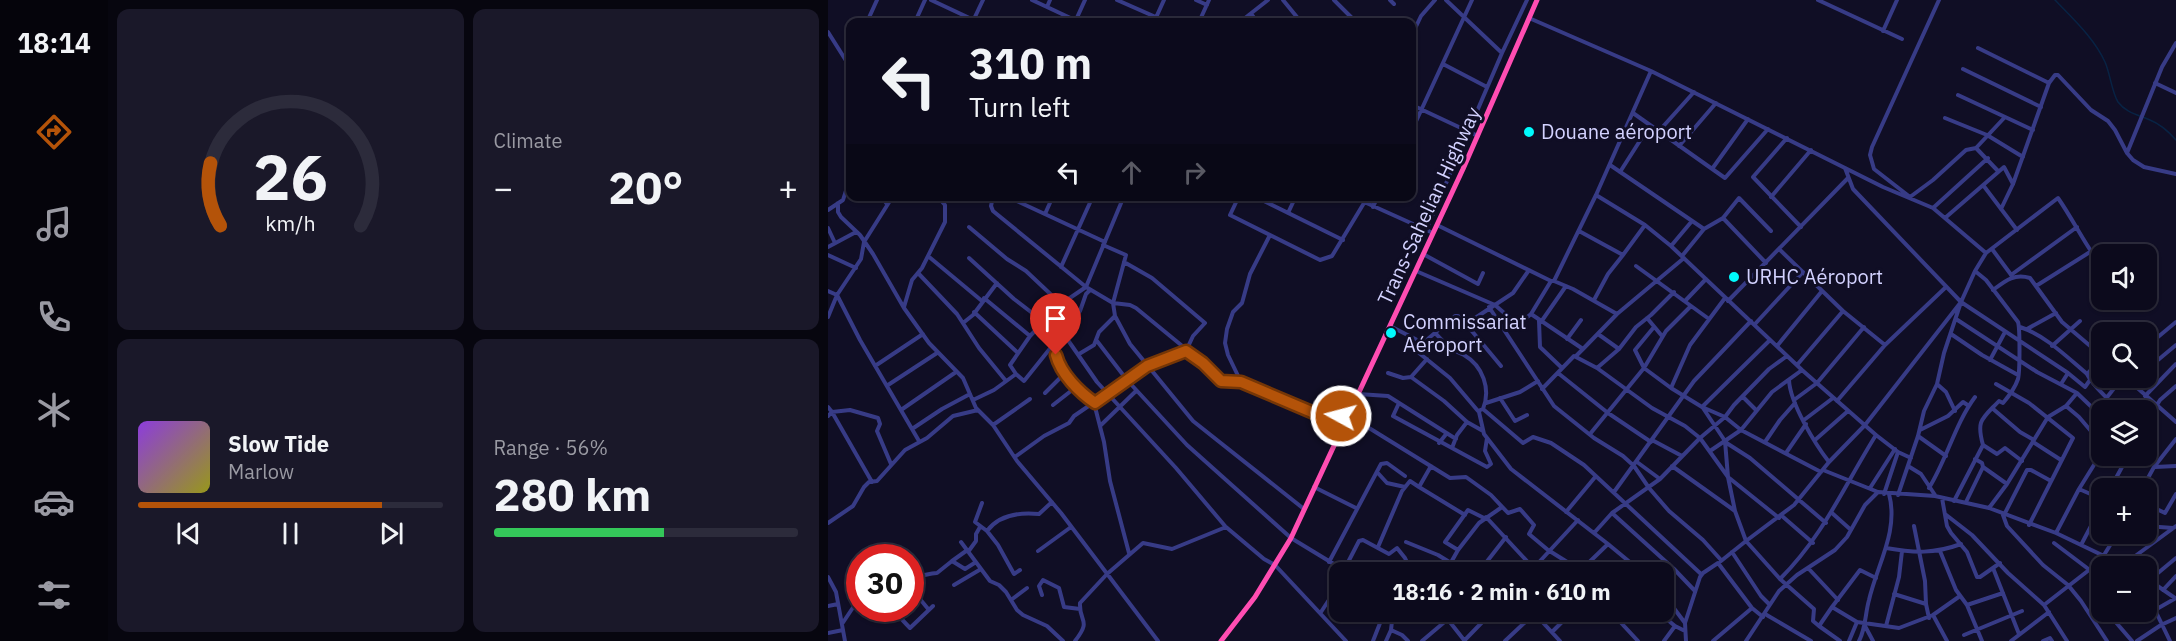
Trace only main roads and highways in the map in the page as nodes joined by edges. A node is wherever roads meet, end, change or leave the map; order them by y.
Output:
1 (1537, 0) edge
2 (1223, 640) edge

1 - 2 highway, Trans-Sahelian Highway

